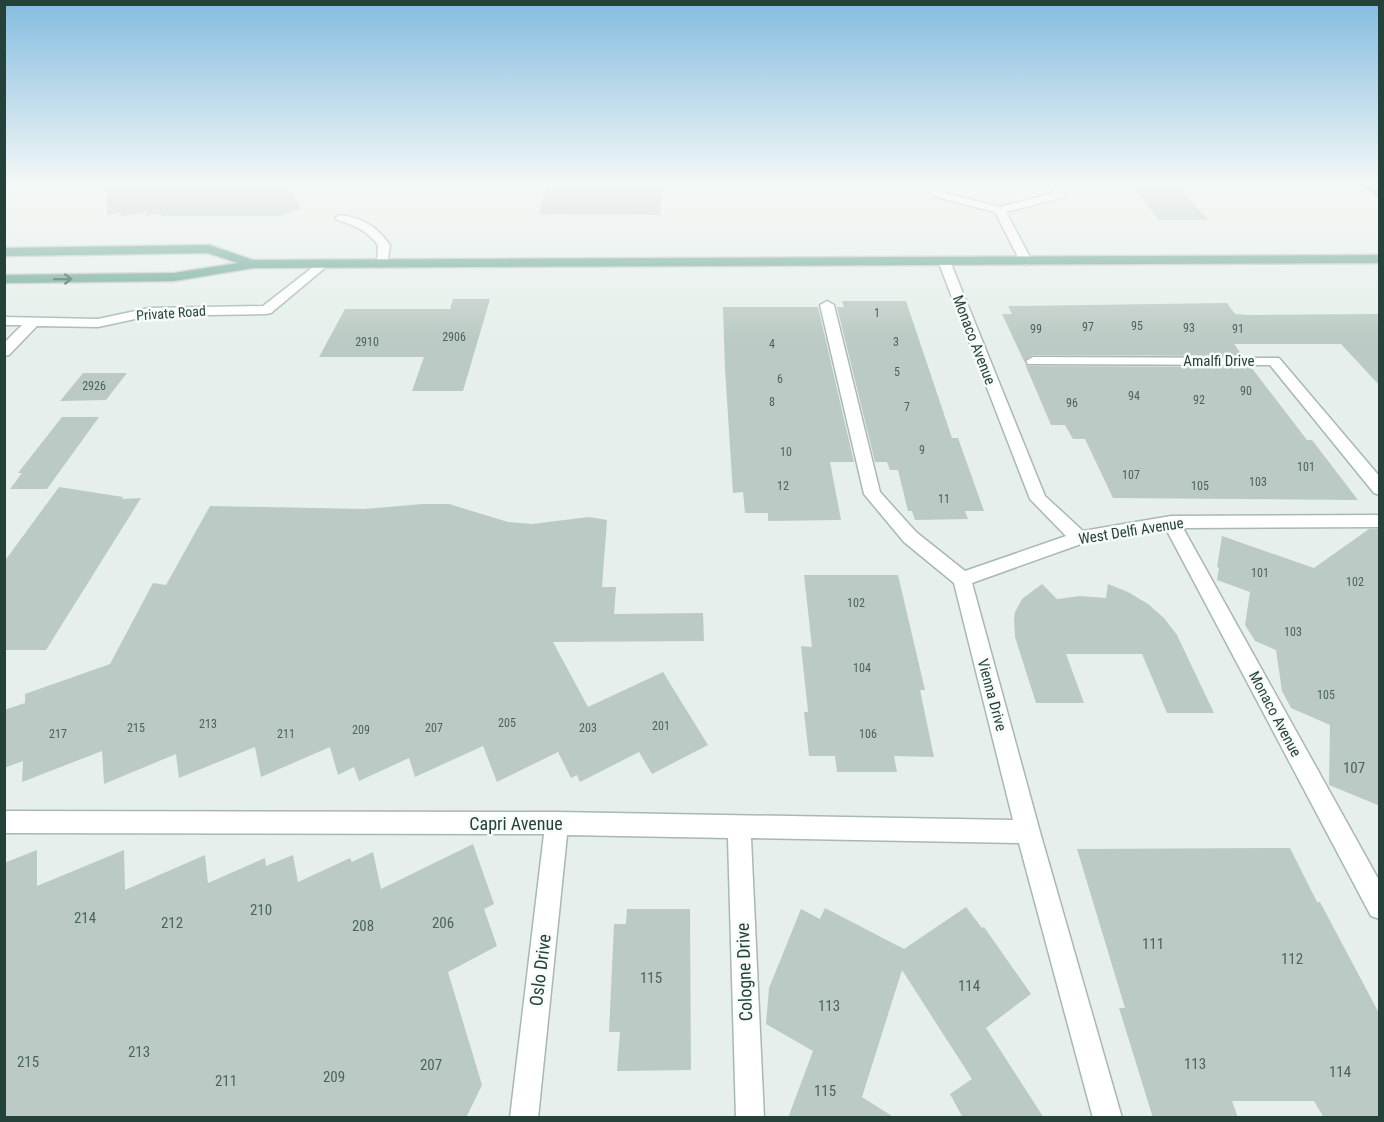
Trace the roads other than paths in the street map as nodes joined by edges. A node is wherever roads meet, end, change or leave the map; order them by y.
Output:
1 (377, 236) edge
2 (1013, 236) edge
3 (4, 252) edge
4 (1380, 260) edge
5 (944, 261) junction
6 (1026, 261) junction
7 (383, 263) junction
8 (253, 264) junction
9 (322, 264) junction
10 (4, 279) edge
11 (827, 305) dead end
12 (4, 321) edge
13 (34, 321) junction
14 (4, 352) edge
15 (1033, 361) dead end
16 (1380, 489) edge
17 (1380, 520) edge
18 (1171, 522) junction
19 (1080, 538) junction
20 (962, 579) junction
21 (4, 822) edge
22 (557, 823) junction
23 (739, 827) junction
24 (1028, 832) junction
25 (1380, 907) edge
26 (524, 1118) edge
27 (750, 1118) edge
28 (1108, 1118) edge

1 - 7 street
2 - 6 street
3 - 8 main road
4 - 6 main road
5 - 6 main road
5 - 7 main road
5 - 19 street, Monaco Avenue
7 - 9 main road
8 - 9 main road
10 -> 8 main road
9 - 13 street, Private Road
11 - 20 street
12 - 13 street, Private Road
13 - 14 street
15 - 16 street, Amalfi Drive
17 - 18 street, West Delfi Avenue
18 - 19 street, West Delfi Avenue
18 - 25 street, Monaco Avenue
19 - 20 street, West Delfi Avenue
20 - 24 street, Vienna Drive
21 - 22 street, Capri Avenue
22 - 23 street, Capri Avenue
22 - 26 street, Oslo Drive
23 - 24 street, Capri Avenue
23 - 27 street, Cologne Drive
24 - 28 street, Vienna Drive

